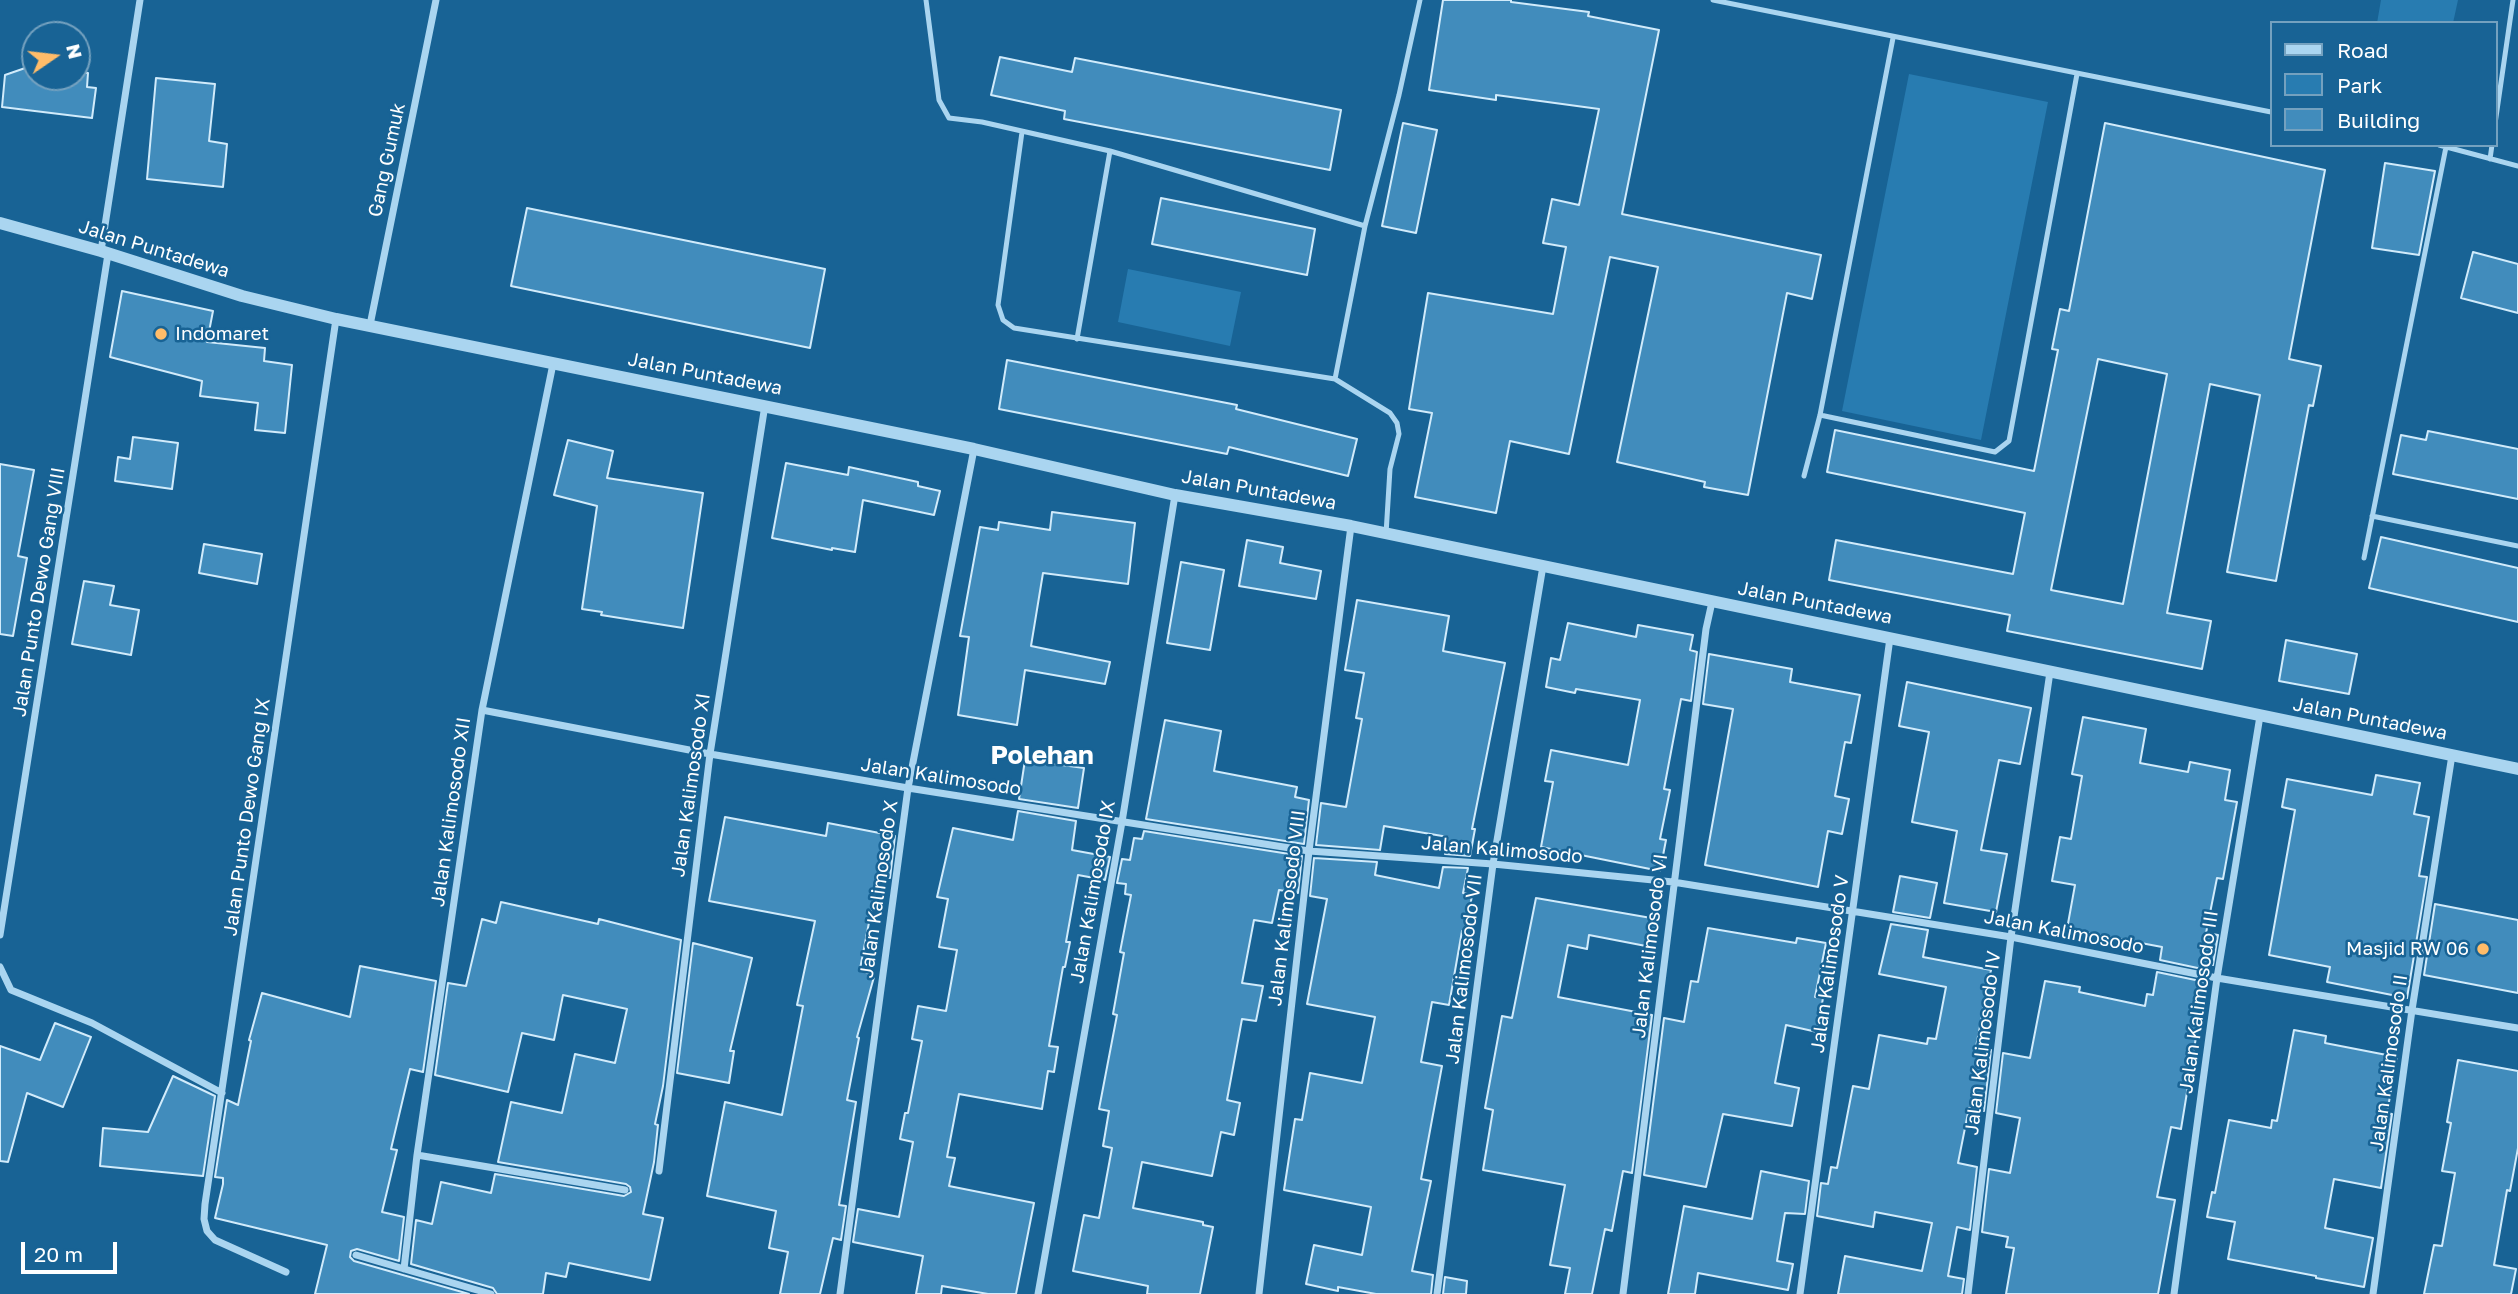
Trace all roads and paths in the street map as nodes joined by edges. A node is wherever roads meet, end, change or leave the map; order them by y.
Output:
1 (140, 0) edge
2 (436, 0) edge
3 (926, 0) edge
4 (1420, 0) edge
5 (1713, 0) edge
6 (2513, 0) edge
7 (1749, 3) edge
8 (1894, 38) junction
9 (2077, 74) junction
10 (2497, 110) edge
11 (2270, 112) edge
12 (1022, 132) junction
13 (2443, 147) edge
14 (2447, 147) edge
15 (2492, 147) edge
16 (1110, 151) junction
17 (2490, 159) junction
18 (2518, 166) edge
19 (0, 223) edge
20 (1365, 226) junction
21 (105, 253) junction
22 (336, 318) junction
23 (370, 326) junction
24 (1077, 339) junction
25 (553, 364) junction
26 (1335, 379) junction
27 (765, 405) junction
28 (1819, 415) junction
29 (974, 449) junction
30 (1804, 477) dead end
31 (1175, 495) junction
32 (2372, 516) junction
33 (1351, 526) junction
34 (1386, 534) junction
35 (2518, 546) edge
36 (2364, 558) dead end
37 (1543, 566) junction
38 (1712, 602) junction
39 (1890, 638) junction
40 (2050, 672) junction
41 (482, 710) junction
42 (2260, 716) junction
43 (710, 754) junction
44 (2452, 754) junction
45 (2518, 769) edge
46 (908, 788) junction
47 (1122, 822) junction
48 (1309, 851) junction
49 (1493, 864) junction
50 (1673, 882) junction
51 (1853, 911) junction
52 (0, 935) edge
53 (2011, 937) junction
54 (0, 967) edge
55 (2217, 978) junction
56 (2412, 1010) junction
57 (2518, 1028) edge
58 (222, 1093) junction
59 (417, 1155) junction
60 (659, 1171) dead end
61 (625, 1190) dead end
62 (356, 1255) dead end
63 (404, 1269) junction
64 (286, 1272) dead end
65 (491, 1294) edge
66 (840, 1294) edge
67 (1038, 1294) edge
68 (1259, 1294) edge
69 (1437, 1294) edge
70 (1623, 1294) edge
71 (1800, 1294) edge
72 (1968, 1294) edge
73 (2174, 1294) edge
74 (2373, 1294) edge

1 - 21 street, Jalan Punto Dewo Gang VIII
2 - 23 street, Gang Gumuk
3 - 12 lane
4 - 20 lane
5 - 7 lane
6 - 10 lane
7 - 8 lane
8 - 9 lane
8 - 28 lane
9 - 11 lane
9 - 28 lane
12 - 16 lane
12 - 24 lane
13 - 32 lane
14 - 17 lane
15 - 17 lane
16 - 20 lane
16 - 24 lane
17 - 18 lane
19 - 21 street, Jalan Puntadewa
20 - 26 lane
21 - 22 street, Jalan Puntadewa
21 - 52 street, Jalan Punto Dewo Gang VIII
22 - 23 street, Jalan Puntadewa
22 - 58 street, Jalan Punto Dewo Gang IX
23 - 25 street, Jalan Puntadewa
24 - 26 lane
25 - 27 street, Jalan Puntadewa
25 - 41 street, Jalan Kalimosodo XII
26 - 34 lane
27 - 29 street, Jalan Puntadewa
27 - 43 street, Jalan Kalimosodo XI
28 - 30 lane
29 - 31 street, Jalan Puntadewa
29 - 46 street, Jalan Kalimosodo X
31 - 33 street, Jalan Puntadewa
31 - 47 street, Jalan Kalimosodo IX
32 - 35 lane
32 - 36 lane
33 - 34 street, Jalan Puntadewa
33 - 48 street, Jalan Kalimosodo VIII
34 - 37 street, Jalan Puntadewa
37 - 38 street, Jalan Puntadewa
37 - 49 street, Jalan Kalimosodo VII
38 - 39 street, Jalan Puntadewa
38 - 50 street, Jalan Kalimosodo VI
39 - 40 street, Jalan Puntadewa
39 - 51 street, Jalan Kalimosodo V
40 - 42 street, Jalan Puntadewa
40 - 53 street, Jalan Kalimosodo IV
41 - 43 street, Jalan Kalimosodo
41 - 59 street, Jalan Kalimosodo XII
42 - 44 street, Jalan Puntadewa
42 - 55 street, Jalan Kalimosodo III
43 - 46 street, Jalan Kalimosodo
43 - 60 street, Jalan Kalimosodo XI
44 - 45 street, Jalan Puntadewa
44 - 56 street, Jalan Kalimosodo II
46 - 47 street, Jalan Kalimosodo
46 - 66 street, Jalan Kalimosodo X
47 - 48 street, Jalan Kalimosodo
47 - 67 street, Jalan Kalimosodo IX
48 - 49 street, Jalan Kalimosodo
48 - 68 street, Jalan Kalimosodo VIII
49 - 50 street, Jalan Kalimosodo
49 - 69 street, Jalan Kalimosodo VII
50 - 51 street, Jalan Kalimosodo
50 - 70 street, Jalan Kalimosodo VI
51 - 53 street, Jalan Kalimosodo
51 - 71 street, Jalan Kalimosodo V
53 - 55 street, Jalan Kalimosodo
53 - 72 street, Jalan Kalimosodo IV
54 - 58 street
55 - 56 street, Jalan Kalimosodo
55 - 73 street, Jalan Kalimosodo III
56 - 57 street, Jalan Kalimosodo
56 - 74 street, Jalan Kalimosodo II
58 - 64 street, Jalan Punto Dewo Gang IX
59 - 61 street
59 - 63 street, Jalan Kalimosodo XII
62 - 63 street
63 - 65 street

